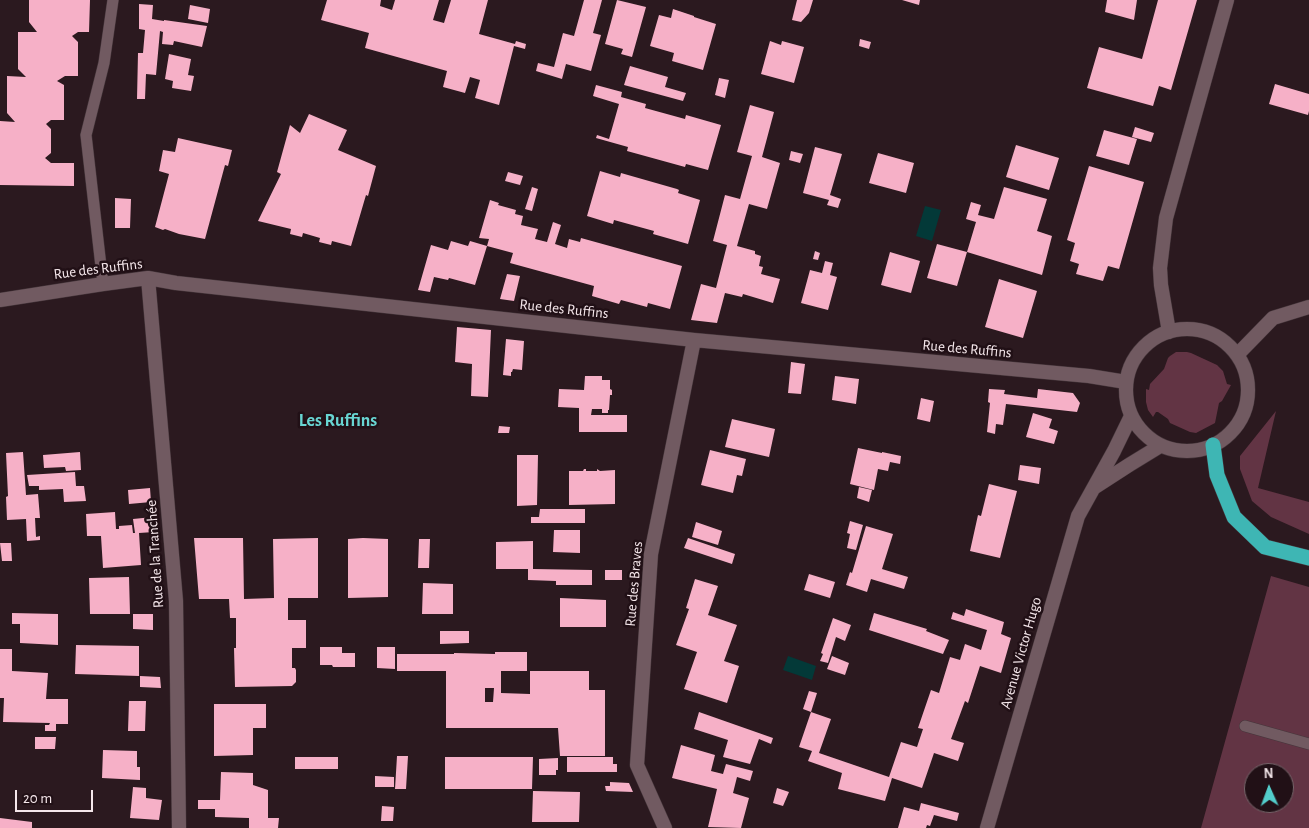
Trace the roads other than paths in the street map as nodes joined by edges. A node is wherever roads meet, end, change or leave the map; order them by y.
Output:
1 (113, 0) edge
2 (1227, 0) edge
3 (148, 278) junction
4 (103, 284) junction
5 (0, 300) edge
6 (1309, 307) edge
7 (1169, 332) junction
8 (694, 340) junction
9 (1237, 355) junction
10 (1126, 382) junction
11 (1131, 416) junction
12 (1214, 445) junction
13 (1160, 446) junction
14 (1093, 489) junction
15 (1309, 558) edge
16 (1245, 726) dead end
17 (1309, 744) edge
18 (179, 828) edge
19 (665, 828) edge
20 (987, 828) edge

1 - 4 lane
2 - 7 street
3 - 4 street, Rue des Ruffins
3 - 8 street, Rue des Ruffins
3 - 18 street, Rue de la Tranchée
4 - 5 street, Rue des Ruffins
6 - 9 street
7 - 9 street
7 - 10 street
8 - 10 street, Rue des Ruffins
8 - 19 street, Rue des Braves
9 - 12 street
10 - 11 street
11 - 13 street
11 - 14 street, Avenue Victor Hugo
12 - 13 street
12 - 15 highway
13 - 14 street, Avenue Victor Hugo
14 - 20 street, Avenue Victor Hugo
16 - 17 lane

